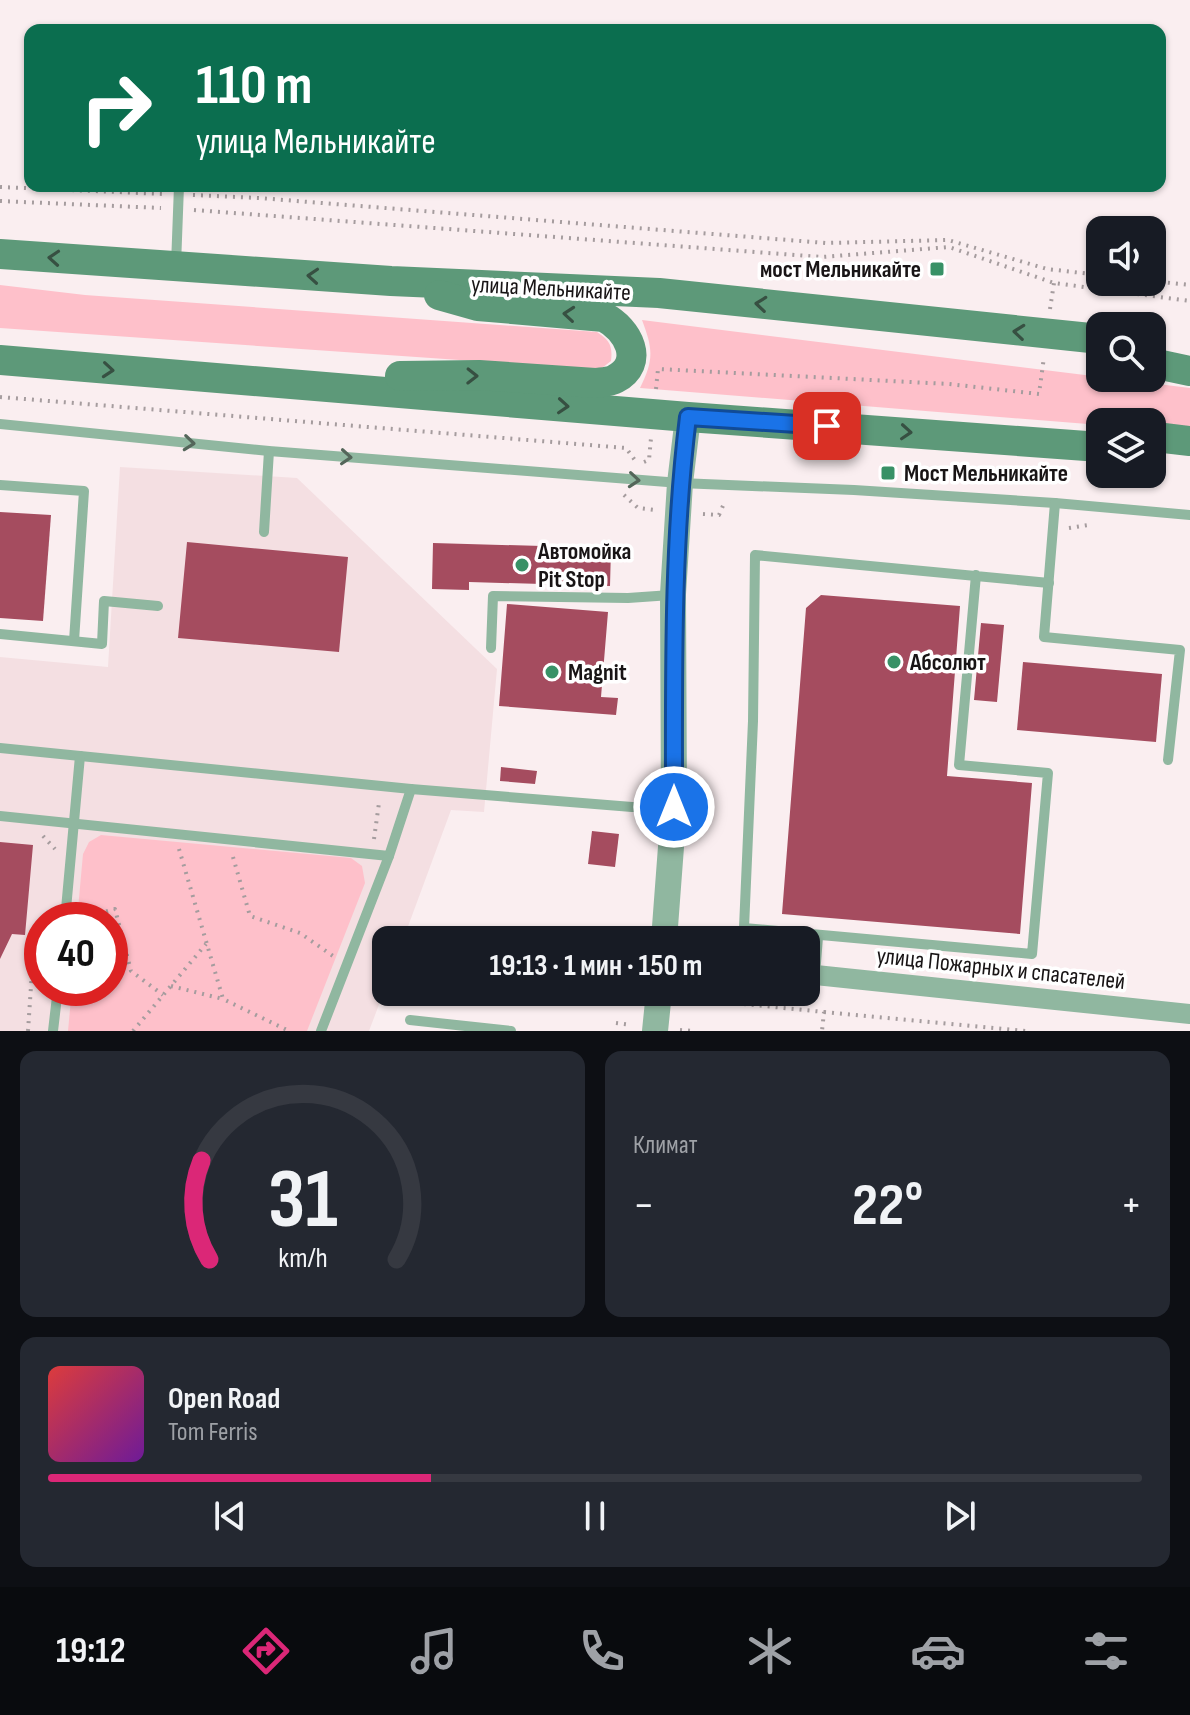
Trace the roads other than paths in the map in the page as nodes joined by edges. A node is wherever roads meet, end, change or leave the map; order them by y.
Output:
1 (179, 192) edge
2 (0, 254) edge
3 (176, 267) junction
4 (391, 281) junction
5 (1086, 339) edge
6 (1166, 349) edge
7 (1190, 352) edge
8 (0, 360) edge
9 (1166, 366) edge
10 (1190, 371) edge
11 (198, 378) junction
12 (688, 417) junction
13 (0, 424) edge
14 (1166, 438) edge
15 (1190, 441) edge
16 (1086, 446) edge
17 (269, 451) junction
18 (1166, 453) edge
19 (1190, 456) edge
20 (680, 483) junction
21 (0, 485) edge
22 (1055, 503) junction
23 (1190, 515) edge
24 (264, 532) dead end
25 (976, 575) junction
26 (1049, 583) junction
27 (673, 594) junction
28 (158, 606) dead end
29 (0, 634) edge
30 (74, 641) junction
31 (491, 648) dead end
32 (0, 748) edge
33 (80, 756) junction
34 (1168, 760) dead end
35 (411, 789) junction
36 (674, 807) junction
37 (0, 816) edge
38 (74, 823) junction
39 (389, 856) junction
40 (67, 902) edge
41 (665, 926) edge
42 (744, 926) edge
43 (820, 937) edge
44 (820, 976) edge
45 (56, 1006) edge
46 (658, 1006) edge
47 (1190, 1014) edge
48 (410, 1020) dead end
49 (53, 1031) edge
50 (321, 1031) edge
51 (511, 1031) edge
52 (655, 1031) edge

1 - 3 lane
3 -> 2 main road, улица Мельникайте
4 -> 3 main road, улица Мельникайте
5 -> 4 main road, улица Мельникайте
11 -> 4 main road
6 - 7 main road
8 -> 11 main road
9 - 10 main road
11 -> 12 main road
12 -> 16 main road
12 - 20 street
13 -> 17 lane
14 - 15 main road
17 -> 20 lane
17 - 24 lane
18 - 19 main road
20 - 22 lane
20 - 27 street
21 - 30 lane
22 - 23 lane
22 - 26 lane
25 - 26 lane
25 - 42 lane
25 - 43 lane
26 - 34 lane
27 - 31 lane
27 - 36 street
28 - 30 lane
29 - 30 lane
32 - 33 lane
33 - 35 lane
33 - 38 lane
35 - 36 lane
35 - 39 lane
36 - 41 street
37 - 38 lane
38 - 39 lane
38 - 40 lane
39 - 50 lane
44 - 47 street, улица Пожарных и спасателей
45 - 49 lane
46 - 52 street
48 - 51 lane

